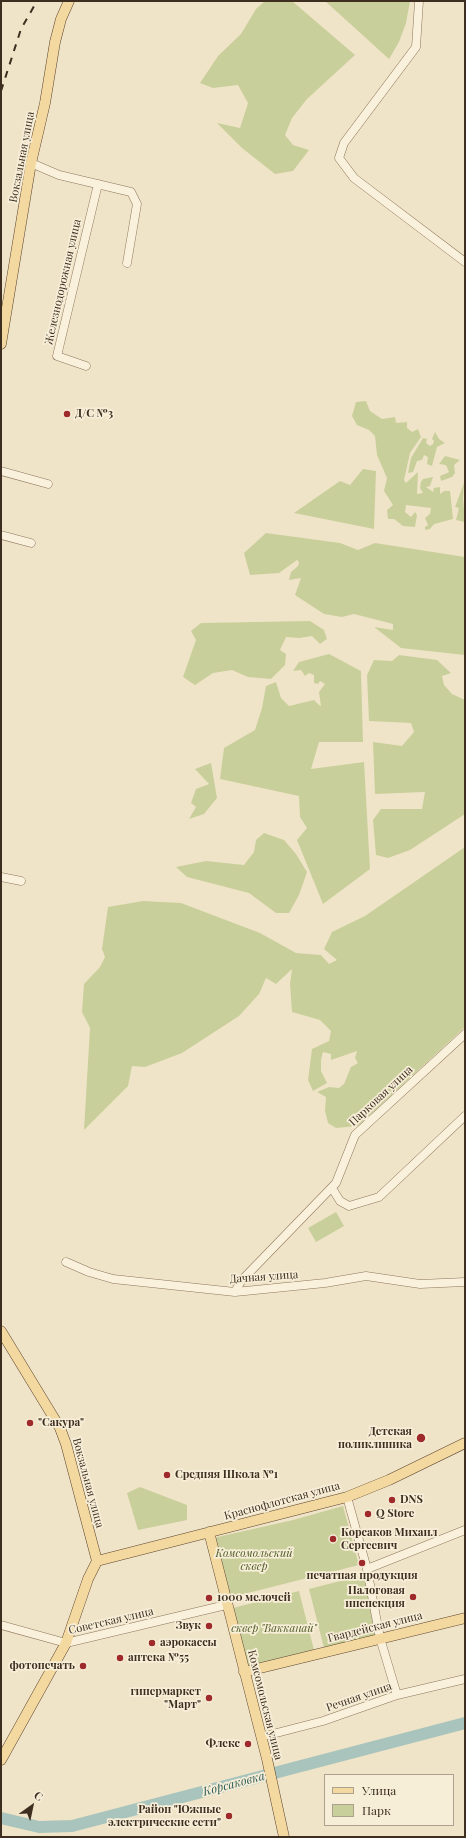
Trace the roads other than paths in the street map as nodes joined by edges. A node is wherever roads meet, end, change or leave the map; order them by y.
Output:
1 (68, 1) edge
2 (419, 1) edge
3 (31, 163) junction
4 (98, 184) junction
5 (127, 262) dead end
6 (465, 262) edge
7 (1, 344) edge
8 (86, 366) dead end
9 (1, 471) edge
10 (48, 484) dead end
11 (1, 535) edge
12 (31, 543) dead end
13 (1, 877) edge
14 (21, 881) dead end
15 (465, 1034) edge
16 (465, 1116) edge
17 (332, 1188) junction
18 (66, 1262) dead end
19 (465, 1282) edge
20 (235, 1292) junction
21 (1, 1331) edge
22 (465, 1443) edge
23 (346, 1497) junction
24 (465, 1530) edge
25 (209, 1532) junction
26 (97, 1561) junction
27 (367, 1569) junction
28 (226, 1605) junction
29 (465, 1618) edge
30 (1, 1625) edge
31 (380, 1638) junction
32 (66, 1643) junction
33 (244, 1672) junction
34 (465, 1679) edge
35 (397, 1695) junction
36 (261, 1737) junction
37 (1, 1760) edge
38 (284, 1837) edge

1 - 3 main road, Вокзальная улица
2 - 6 street
3 - 4 street
3 - 7 main road, Вокзальная улица
4 - 5 street
4 - 8 street, Железнодорожная улица
9 - 10 street
11 - 12 street
13 - 14 street
15 - 17 street, Парковая улица
16 - 17 street
17 - 20 street, Парковая улица
18 - 20 street, Дачная улица
19 - 20 street, Дачная улица
21 - 26 main road, Вокзальная улица
22 - 23 main road, Краснофлотская улица
23 - 25 main road, Краснофлотская улица
23 - 27 street
24 - 27 street
25 - 26 main road, Краснофлотская улица
25 - 28 main road, Комсомольская улица
26 - 32 main road
27 - 31 street
28 - 32 street, Советская улица
28 - 33 main road, Комсомольская улица
29 - 31 main road, Гвардейская улица
30 - 32 street, Советская улица
31 - 33 main road, Гвардейская улица
31 - 35 street
32 - 37 main road
33 - 36 main road, Комсомольская улица
34 - 35 street, Речная улица
35 - 36 street, Речная улица
36 - 38 main road, Комсомольская улица

